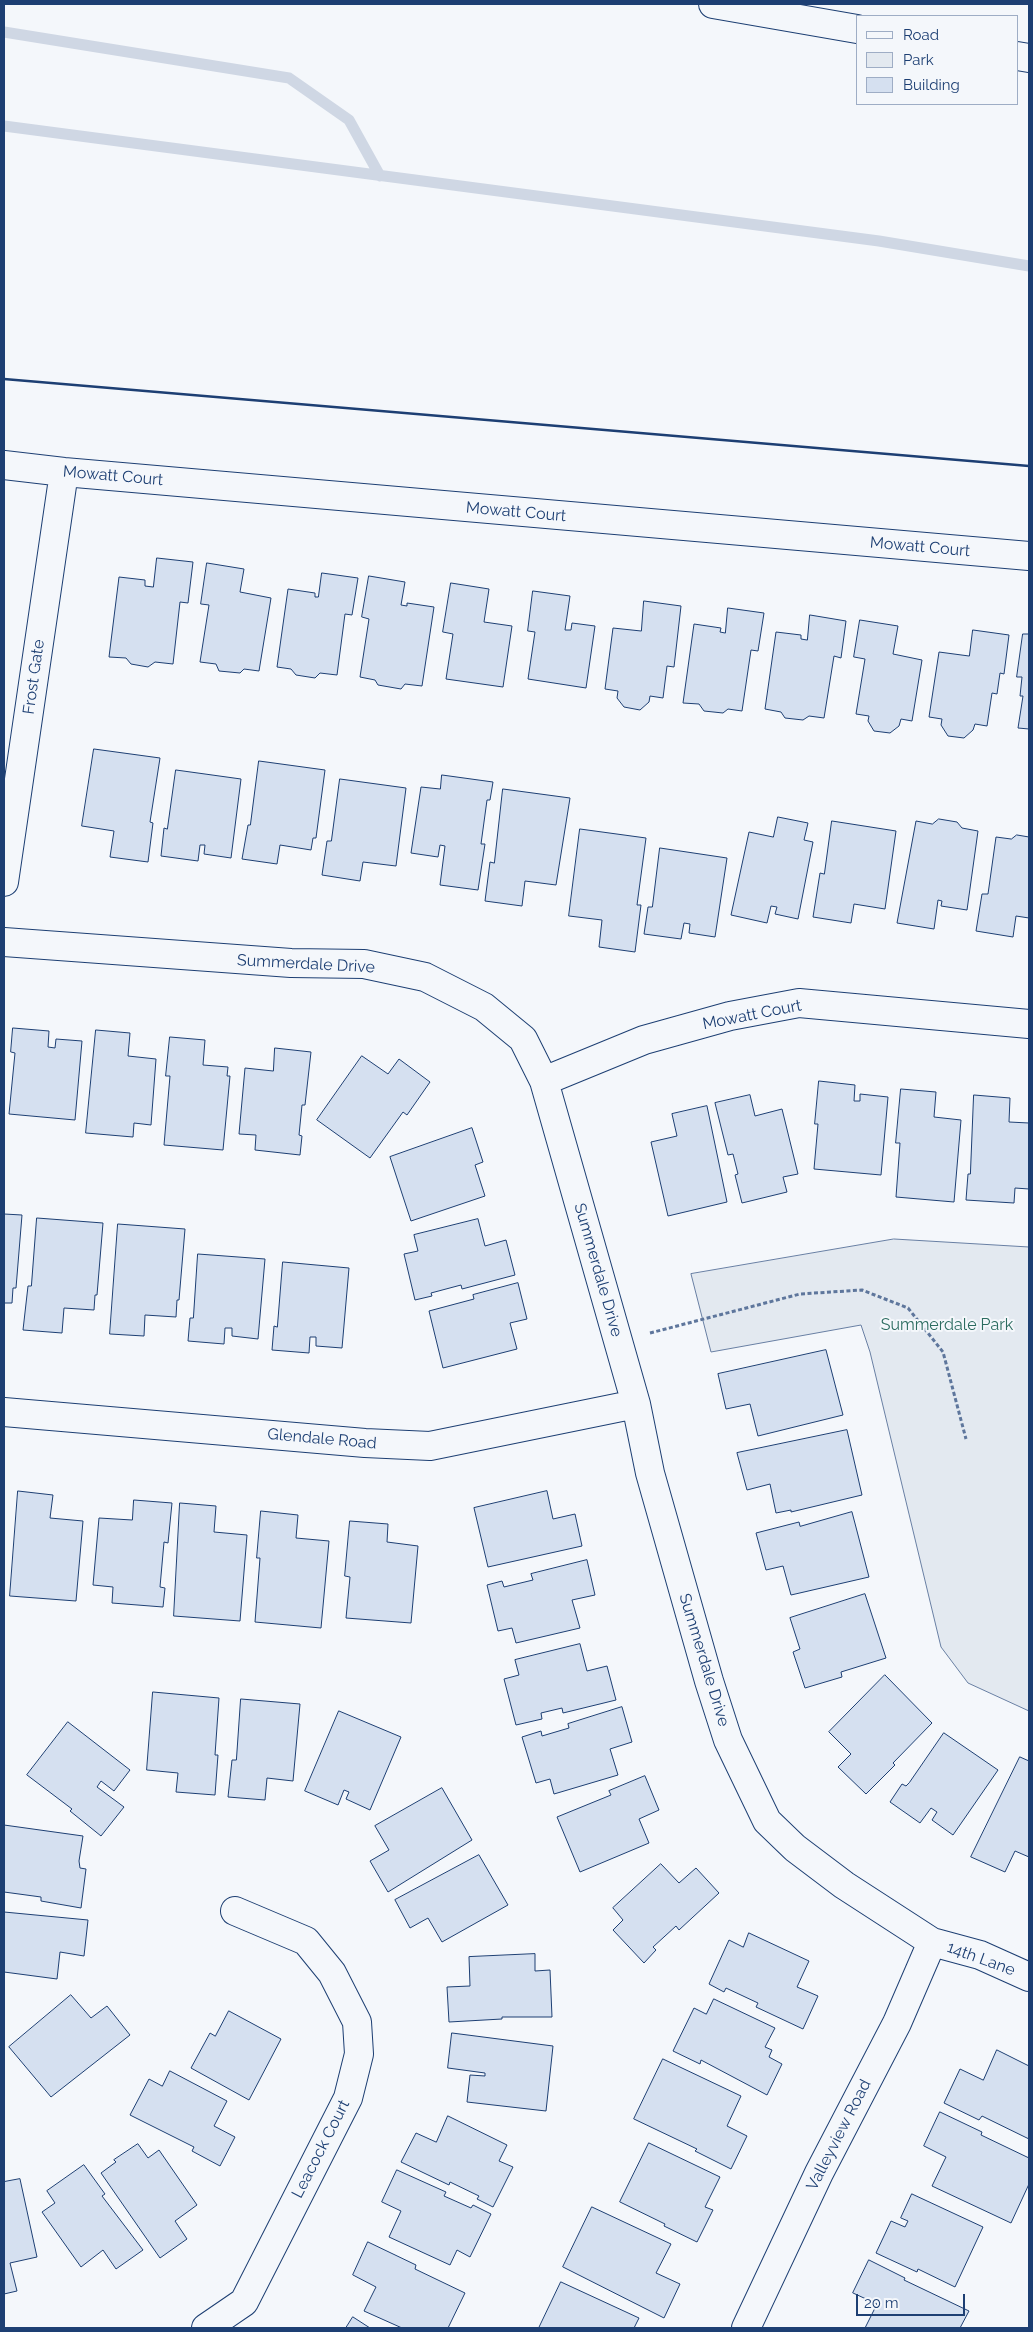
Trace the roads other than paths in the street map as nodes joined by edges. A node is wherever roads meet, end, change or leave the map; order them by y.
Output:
1 (713, 4) edge
2 (856, 29) edge
3 (4, 465) edge
4 (64, 472) junction
5 (1029, 556) edge
6 (4, 882) edge
7 (4, 942) edge
8 (1029, 1024) edge
9 (544, 1081) junction
10 (636, 1404) junction
11 (4, 1412) edge
12 (235, 1911) dead end
13 (932, 1942) junction
14 (1029, 1977) edge
15 (206, 2328) edge
16 (746, 2328) edge

1 - 2 main road
3 - 4 main road, Mowatt Court
4 - 5 main road, Mowatt Court
4 - 6 main road, Frost Gate
7 - 9 main road, Summerdale Drive
8 - 9 main road, Mowatt Court
9 - 10 main road, Summerdale Drive
10 - 11 main road, Glendale Road
10 - 13 main road, Summerdale Drive
12 - 15 main road, Leacock Court
13 - 14 main road, 14th Lane
13 - 16 main road, Valleyview Road

